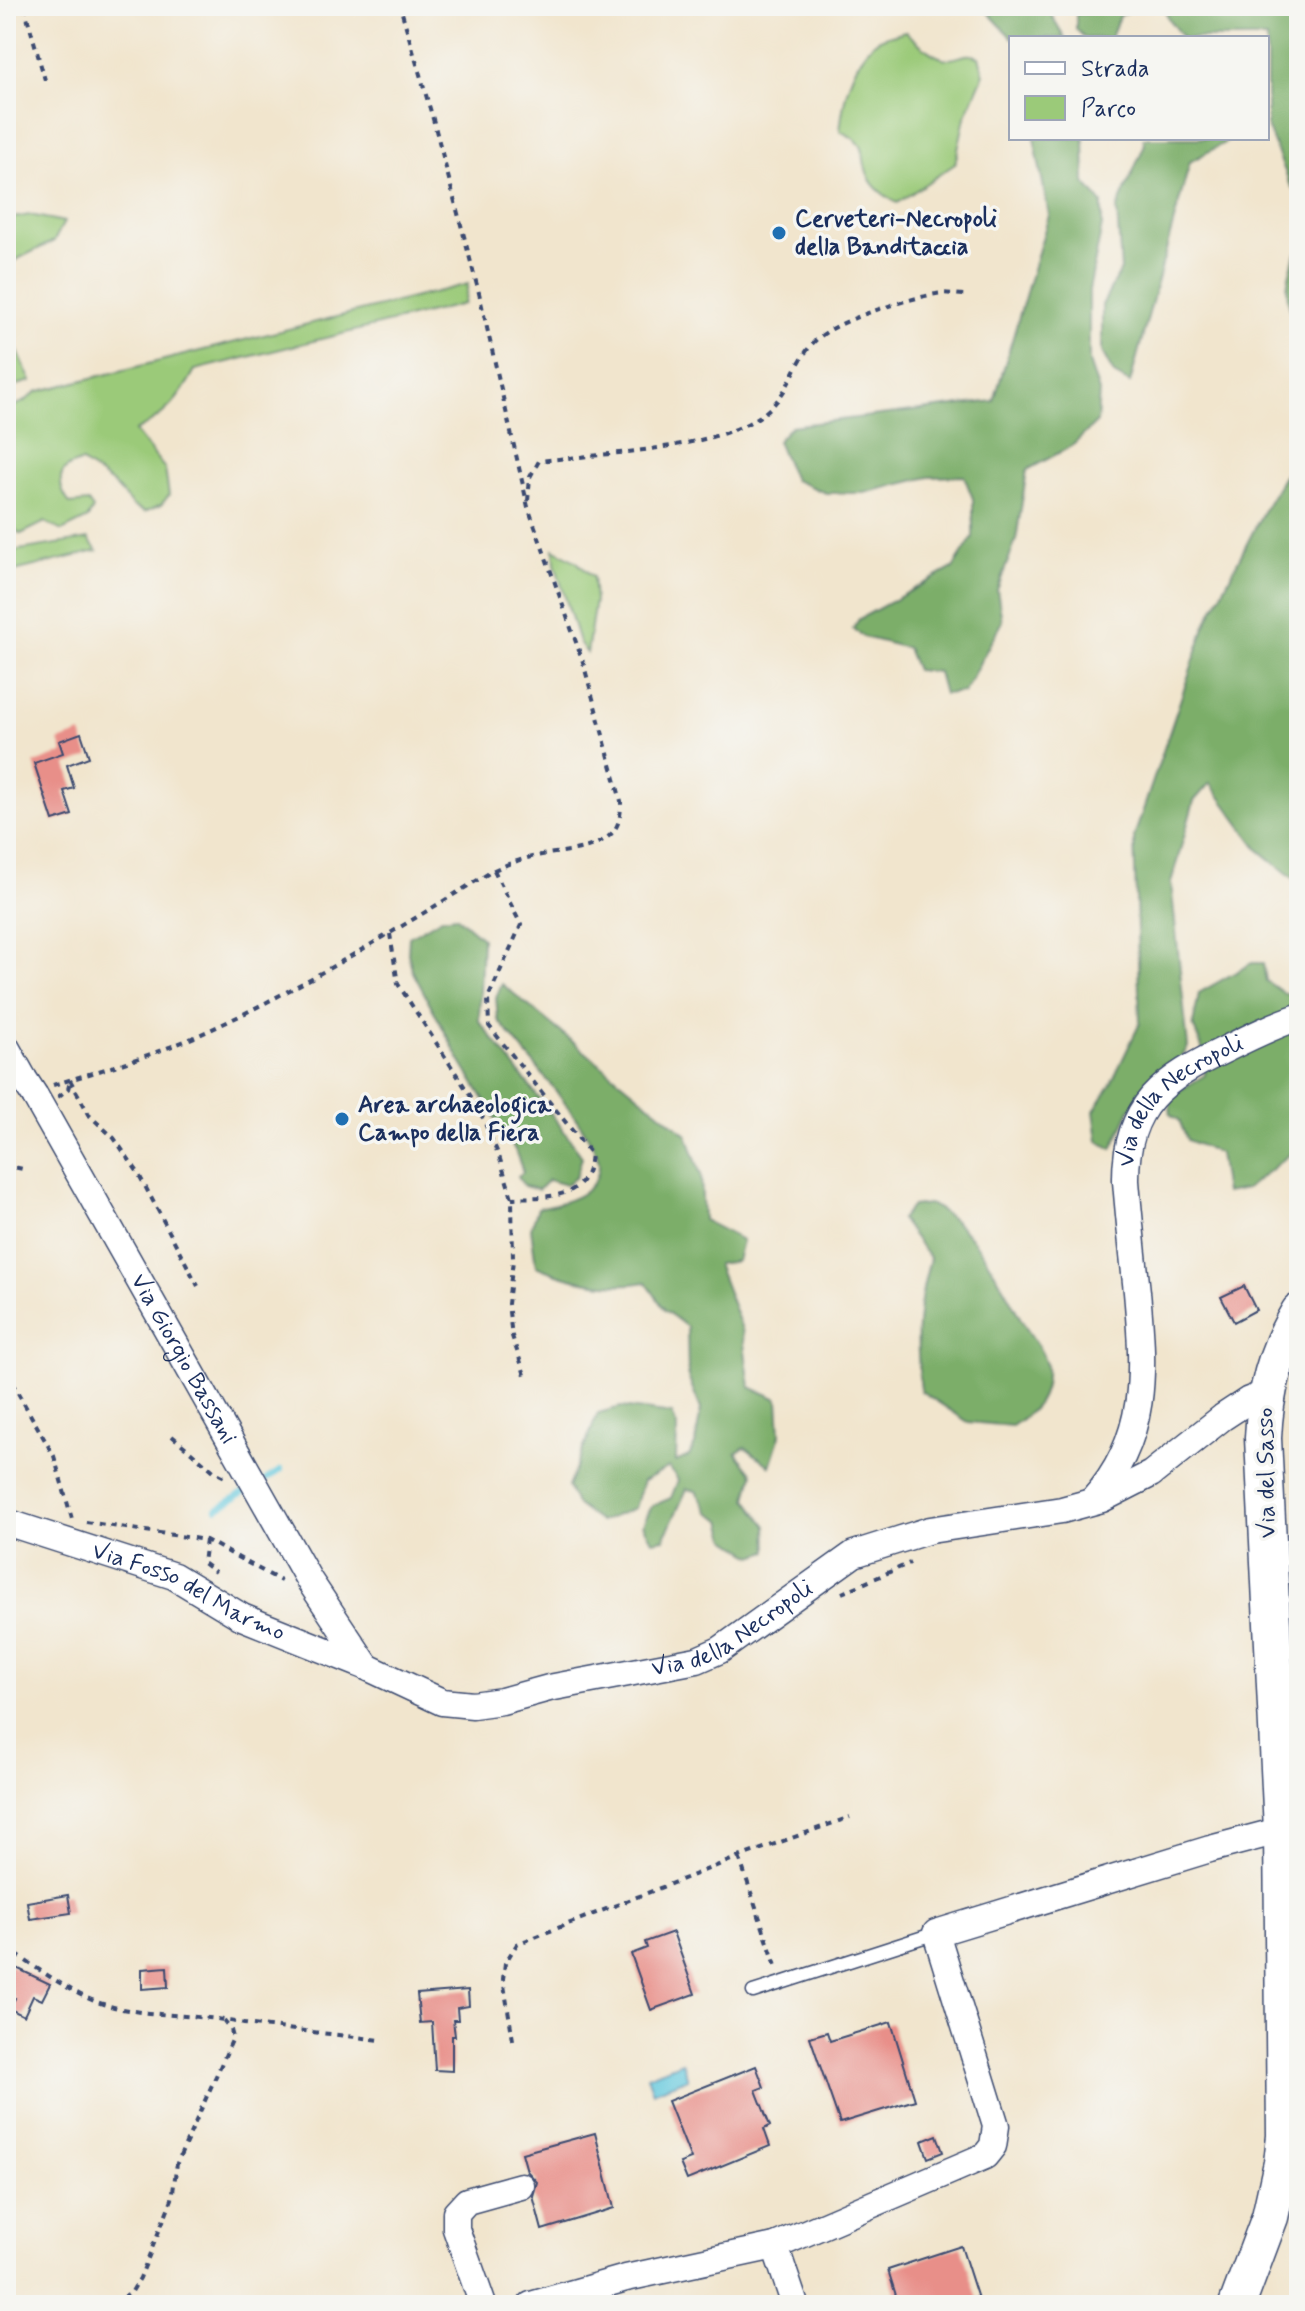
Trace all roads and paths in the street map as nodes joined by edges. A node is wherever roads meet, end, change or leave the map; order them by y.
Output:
1 (24, 6) edge
2 (400, 6) edge
3 (45, 80) dead end
4 (966, 295) dead end
5 (528, 507) junction
6 (494, 870) junction
7 (390, 934) junction
8 (1299, 1017) edge
9 (6, 1047) edge
10 (70, 1080) junction
11 (34, 1088) junction
12 (6, 1170) edge
13 (27, 1170) dead end
14 (6, 1181) edge
15 (7, 1194) edge
16 (512, 1198) junction
17 (198, 1286) dead end
18 (1299, 1312) edge
19 (6, 1372) edge
20 (525, 1375) dead end
21 (1267, 1393) junction
22 (172, 1436) dead end
23 (250, 1478) junction
24 (1089, 1504) junction
25 (6, 1522) edge
26 (915, 1560) dead end
27 (317, 1593) junction
28 (832, 1597) dead end
29 (367, 1667) junction
30 (850, 1817) dead end
31 (1282, 1830) junction
32 (739, 1857) junction
33 (936, 1933) junction
34 (6, 1948) edge
35 (781, 1983) junction
36 (753, 1992) dead end
37 (223, 2019) junction
38 (381, 2040) dead end
39 (513, 2040) dead end
40 (521, 2186) dead end
41 (775, 2246) junction
42 (113, 2305) edge
43 (483, 2305) edge
44 (531, 2305) edge
45 (795, 2305) edge
46 (1237, 2305) edge

1 - 3 path
2 - 5 path
4 - 5 path
5 - 6 path
6 - 7 path
6 - 16 path
7 - 10 path
7 - 16 path
8 - 24 street, Via della Necropoli
9 - 11 street, Via Giorgio Bassani
10 - 11 path
10 - 17 path
11 - 23 street, Via Giorgio Bassani
12 - 13 path
14 - 15 path
16 - 20 path
18 - 21 street, Via del Sasso
19 - 27 path
21 - 24 street, Via della Necropoli
21 - 31 street, Via del Sasso
22 - 23 path
23 - 27 street, Via Giorgio Bassani
24 - 29 street, Via della Necropoli
25 - 29 street, Via Fosso del Marmo
26 - 28 path
27 - 29 street, Via Giorgio Bassani
30 - 32 path
31 - 33 street
31 - 46 street, Via del Sasso
32 - 35 path
32 - 39 path
33 - 35 lane
33 - 41 street
34 - 37 path
35 - 36 lane
37 - 38 path
37 - 42 path
40 - 43 street
41 - 44 street
41 - 45 street

